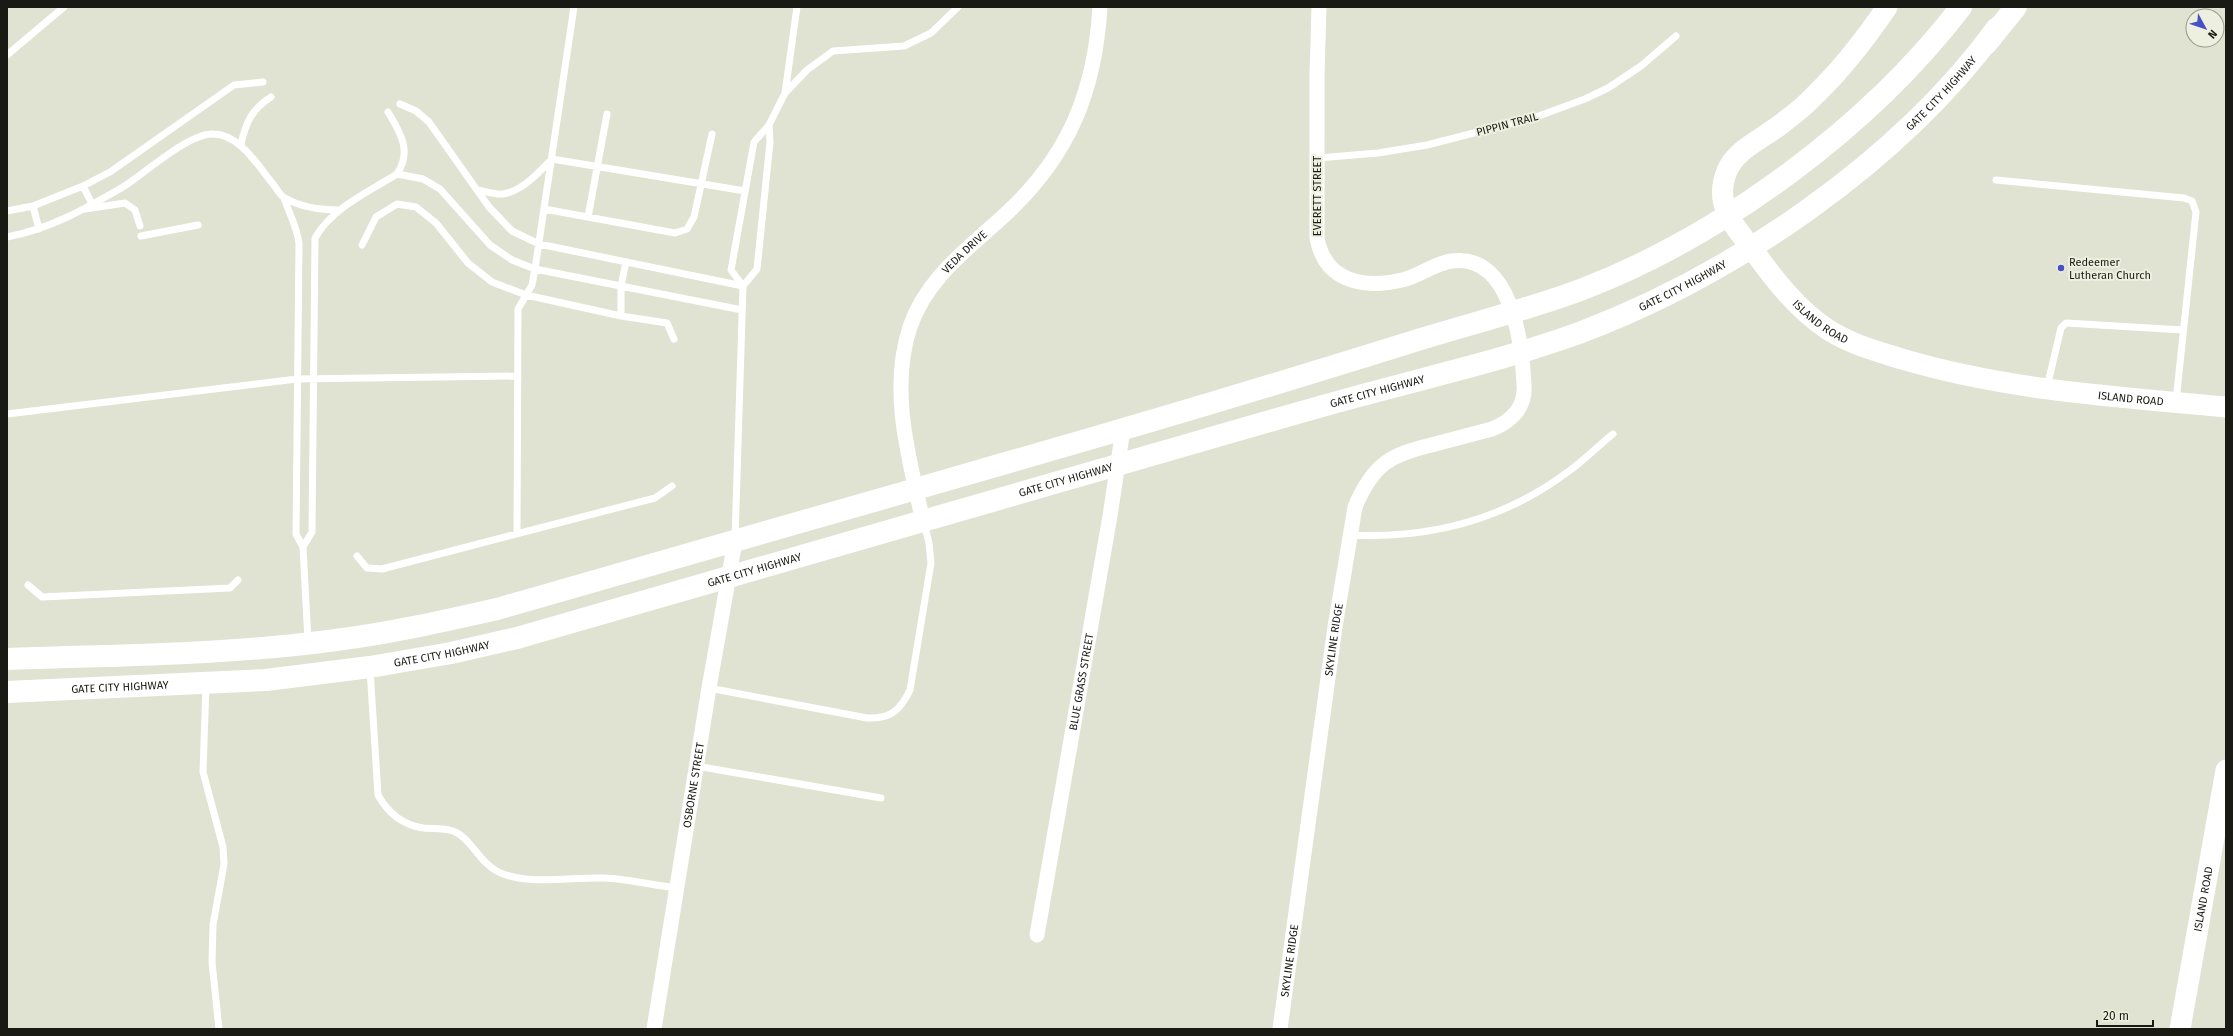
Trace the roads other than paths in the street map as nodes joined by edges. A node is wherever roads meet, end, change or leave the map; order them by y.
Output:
1 (64, 7) edge
2 (574, 7) edge
3 (797, 7) edge
4 (958, 7) edge
5 (1100, 7) edge
6 (1320, 7) edge
7 (1887, 7) edge
8 (1961, 7) edge
9 (2013, 7) edge
10 (2016, 7) edge
11 (1676, 36) dead end
12 (1986, 44) junction
13 (7, 56) edge
14 (263, 82) dead end
15 (785, 93) junction
16 (271, 97) dead end
17 (400, 104) dead end
18 (388, 112) dead end
19 (607, 114) dead end
20 (769, 125) junction
21 (712, 134) dead end
22 (241, 144) junction
23 (1318, 158) junction
24 (552, 159) junction
25 (598, 166) junction
26 (397, 174) junction
27 (1996, 180) dead end
28 (702, 184) junction
29 (83, 186) junction
30 (478, 190) junction
31 (745, 191) junction
32 (284, 198) junction
33 (92, 204) junction
34 (33, 206) junction
35 (82, 209) junction
36 (544, 209) junction
37 (340, 210) junction
38 (7, 211) edge
39 (1728, 216) junction
40 (588, 217) junction
41 (198, 225) dead end
42 (140, 226) dead end
43 (39, 230) junction
44 (141, 236) dead end
45 (7, 237) edge
46 (539, 244) junction
47 (362, 245) dead end
48 (1751, 247) junction
49 (626, 262) junction
50 (535, 269) junction
51 (621, 286) junction
52 (743, 286) junction
53 (526, 296) junction
54 (742, 310) junction
55 (1512, 313) junction
56 (621, 316) junction
57 (2184, 330) junction
58 (674, 339) dead end
59 (1523, 352) junction
60 (518, 376) junction
61 (312, 378) junction
62 (297, 379) junction
63 (2047, 388) junction
64 (2176, 402) junction
65 (2226, 407) edge
66 (7, 414) edge
67 (1123, 429) junction
68 (1613, 434) dead end
69 (1117, 465) junction
70 (672, 486) dead end
71 (916, 489) junction
72 (923, 520) junction
73 (516, 532) junction
74 (1350, 535) junction
75 (735, 541) junction
76 (303, 548) junction
77 (357, 556) dead end
78 (728, 578) junction
79 (238, 580) dead end
80 (28, 586) dead end
81 (308, 643) junction
82 (7, 659) edge
83 (370, 667) junction
84 (206, 683) junction
85 (709, 688) junction
86 (7, 692) edge
87 (696, 766) junction
88 (2226, 770) edge
89 (881, 798) dead end
90 (676, 888) junction
91 (1037, 935) dead end
92 (219, 1029) edge
93 (654, 1029) edge
94 (1280, 1029) edge
95 (2180, 1029) edge

1 - 13 lane
2 - 24 lane
3 - 15 lane
4 - 15 lane
5 - 71 street, VEDA DRIVE
6 - 23 street, EVERETT STREET
7 - 39 street, ISLAND ROAD
8 - 39 main road
9 - 12 main road, GATE CITY HIGHWAY
10 - 12 main road
11 - 23 lane, PIPPIN TRAIL
12 - 48 main road, GATE CITY HIGHWAY
14 - 29 lane
15 - 20 lane
16 - 22 lane
17 - 30 lane
18 - 26 lane
19 - 25 lane
20 - 31 lane
20 - 52 lane
21 - 28 lane
22 - 32 lane
22 - 33 lane
23 - 55 street, EVERETT STREET
24 - 25 lane
24 - 30 lane
24 - 36 lane
25 - 28 lane
25 - 40 lane
26 - 37 lane
26 - 50 lane
27 - 57 lane
28 - 31 lane
28 - 40 lane
29 - 33 lane
29 - 34 lane
30 - 46 lane
31 - 52 lane
32 - 37 lane
32 - 62 lane
33 - 35 lane
34 - 38 lane
34 - 43 lane
35 - 42 lane
35 - 43 lane
36 - 40 lane
36 - 46 lane
37 - 61 lane
39 - 48 street, ISLAND ROAD
39 - 55 main road
41 - 44 lane
43 - 45 lane
46 - 49 lane
46 - 50 lane
47 - 53 lane
48 - 59 main road, GATE CITY HIGHWAY
48 - 63 street, ISLAND ROAD
49 - 51 lane
49 - 52 lane
50 - 51 lane
50 - 53 lane
51 - 54 lane
51 - 56 lane
52 - 54 lane
53 - 56 lane
53 - 60 lane
54 - 75 lane
55 - 59 street, EVERETT STREET
55 - 67 main road
56 - 58 lane
57 - 63 lane
57 - 64 lane
59 - 69 main road, GATE CITY HIGHWAY
59 - 74 street, SKYLINE RIDGE
60 - 61 lane
60 - 73 lane
61 - 62 lane
61 - 76 lane
62 - 66 lane
62 - 76 lane
63 - 64 street, ISLAND ROAD
64 - 65 street, ISLAND ROAD
67 - 69 street, BLUE GRASS STREET
67 - 71 main road
68 - 74 lane
69 - 72 main road, GATE CITY HIGHWAY
69 - 91 street, BLUE GRASS STREET
70 - 73 lane
71 - 72 street, VEDA DRIVE
71 - 75 main road
72 - 78 main road, GATE CITY HIGHWAY
72 - 85 lane
73 - 77 lane
74 - 94 street, SKYLINE RIDGE
75 - 78 street, OSBORNE STREET
75 - 81 main road
76 - 81 lane
78 - 83 main road, GATE CITY HIGHWAY
78 - 85 street, OSBORNE STREET
79 - 80 lane
81 - 82 main road
83 - 84 main road, GATE CITY HIGHWAY
83 - 90 lane
84 - 86 main road, GATE CITY HIGHWAY
84 - 92 lane
85 - 87 street, OSBORNE STREET
87 - 89 lane
87 - 90 street, OSBORNE STREET
88 - 95 street, ISLAND ROAD
90 - 93 street, OSBORNE STREET

